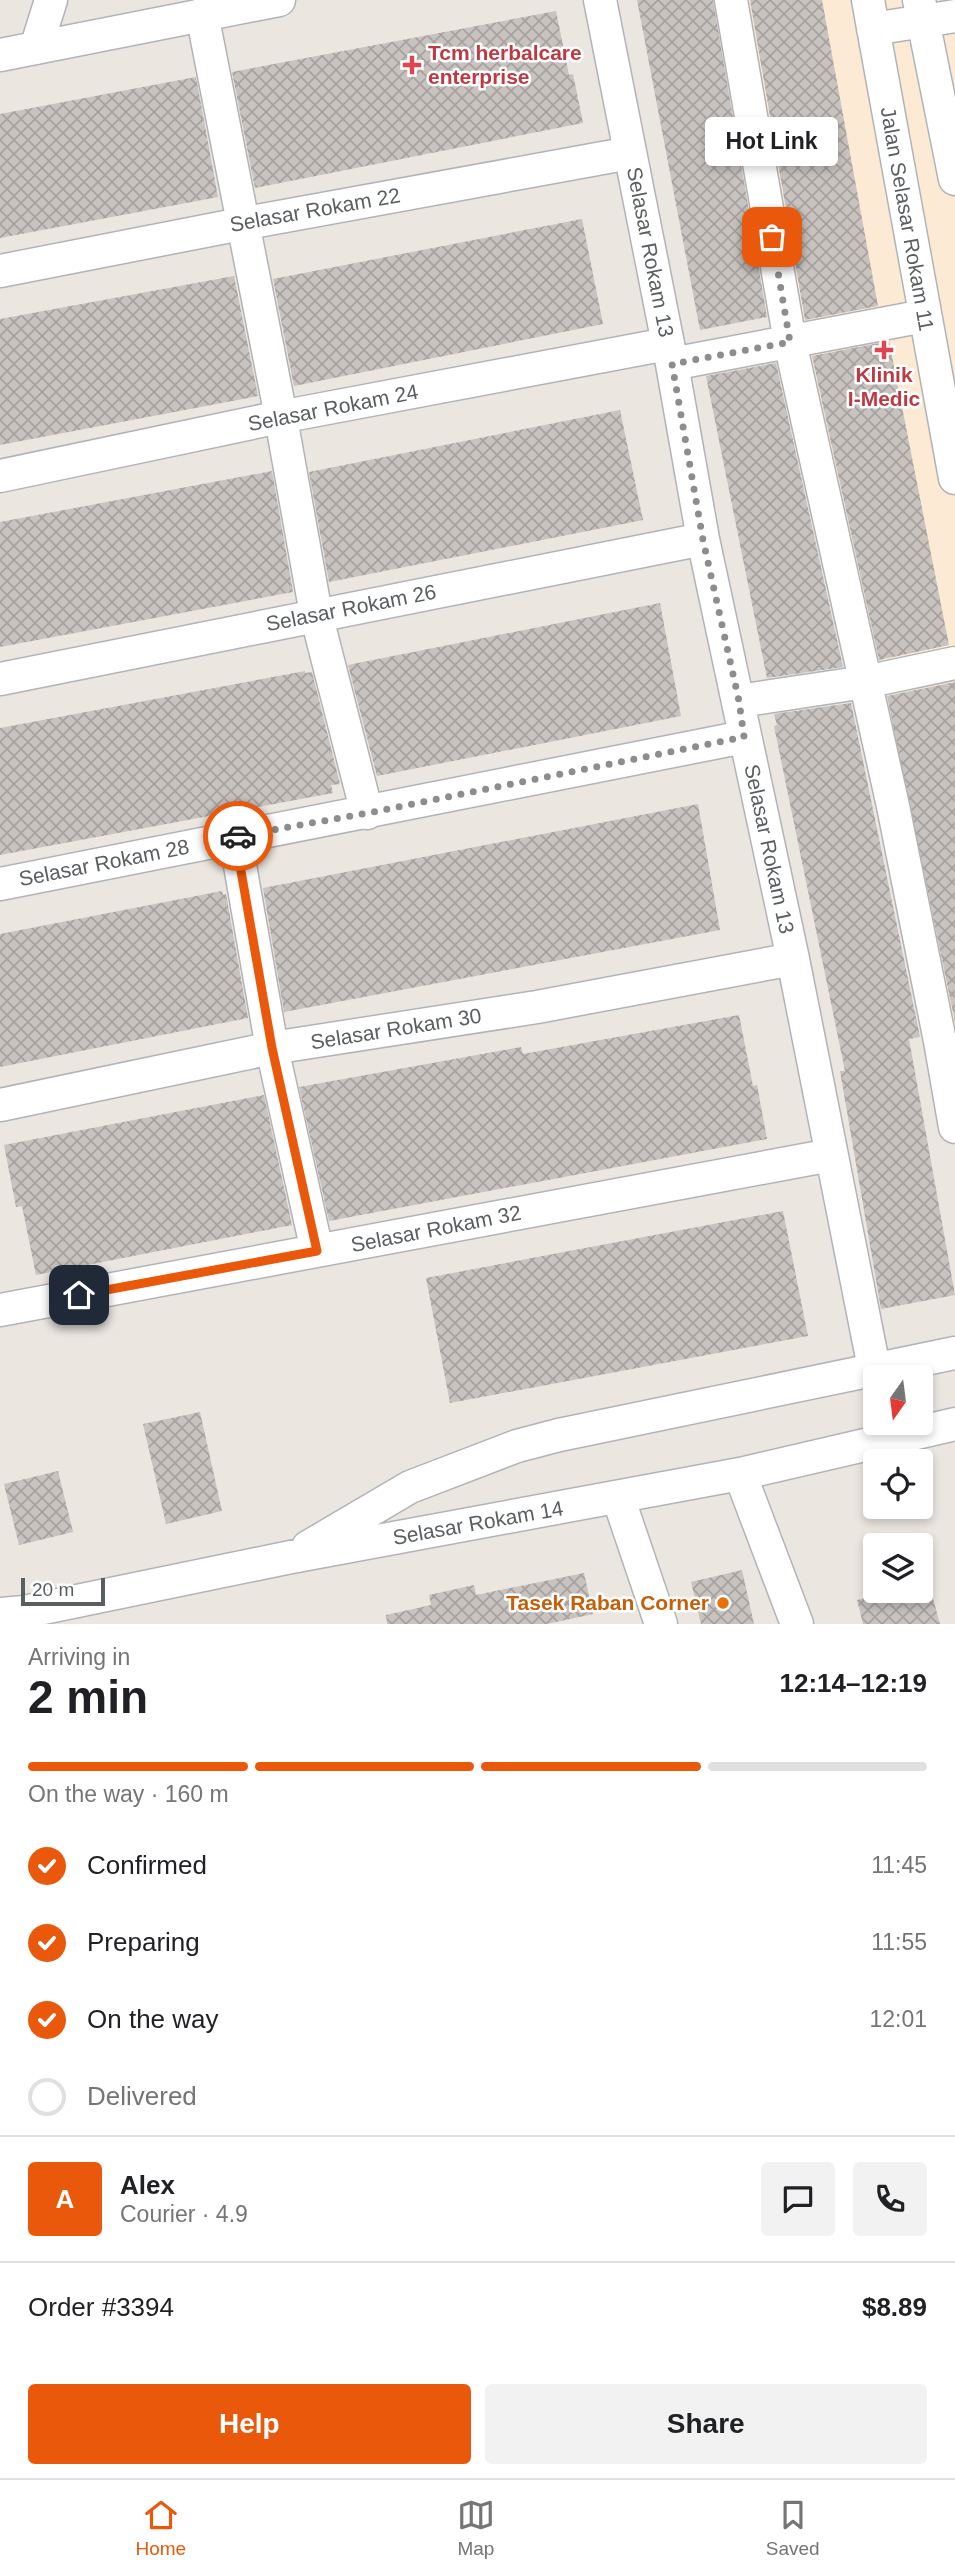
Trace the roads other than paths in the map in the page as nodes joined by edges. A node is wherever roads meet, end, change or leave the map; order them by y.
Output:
1 (51, 0) edge
2 (279, 0) edge
3 (600, 0) edge
4 (731, 0) edge
5 (921, 10) edge
6 (202, 14) junction
7 (871, 14) edge
8 (955, 16) edge
9 (36, 48) junction
10 (0, 55) edge
11 (630, 153) junction
12 (955, 179) edge
13 (241, 224) junction
14 (0, 271) edge
15 (925, 316) junction
16 (790, 342) junction
17 (670, 354) junction
18 (280, 417) junction
19 (0, 476) edge
20 (955, 478) edge
21 (703, 540) junction
22 (316, 614) junction
23 (955, 663) edge
24 (0, 679) edge
25 (865, 682) junction
26 (739, 701) junction
27 (744, 737) junction
28 (368, 813) junction
29 (235, 837) junction
30 (0, 884) edge
31 (793, 959) junction
32 (948, 1040) edge
33 (272, 1048) junction
34 (0, 1105) edge
35 (955, 1127) edge
36 (831, 1155) junction
37 (317, 1251) junction
38 (0, 1310) edge
39 (955, 1353) edge
40 (873, 1365) edge
41 (890, 1365) edge
42 (863, 1370) edge
43 (955, 1424) edge
44 (740, 1474) junction
45 (618, 1497) junction
46 (291, 1557) junction
47 (0, 1614) edge
48 (660, 1624) edge
49 (797, 1624) edge

1 - 9 street
2 - 6 street
3 - 11 street, Selasar Rokam 13
4 - 16 street
5 - 7 street
5 - 8 street
5 - 12 street
6 - 9 street
6 - 13 street
7 - 15 street, Jalan Selasar Rokam 11
9 - 10 street
11 - 13 street, Selasar Rokam 22
11 - 17 street, Selasar Rokam 13
13 - 14 street, Selasar Rokam 22
13 - 18 street
15 - 16 street, Selasar Rokam 24
15 - 20 street, Jalan Selasar Rokam 11
16 - 17 street, Selasar Rokam 24
16 - 25 street
17 - 18 street, Selasar Rokam 24
17 - 21 street, Selasar Rokam 13
18 - 19 street, Selasar Rokam 24
18 - 22 street
21 - 22 street, Selasar Rokam 26
21 - 26 street, Selasar Rokam 13
22 - 24 street, Selasar Rokam 26
22 - 28 street
23 - 25 street
25 - 26 street
25 - 32 street
26 - 27 street, Selasar Rokam 13
27 - 28 street, Selasar Rokam 28
27 - 31 street, Selasar Rokam 13
28 - 29 street, Selasar Rokam 28
29 - 30 street, Selasar Rokam 28
29 - 33 street
31 - 33 street, Selasar Rokam 30
31 - 36 street, Selasar Rokam 13
32 - 35 street
33 - 34 street, Selasar Rokam 30
33 - 37 street
36 - 37 street, Selasar Rokam 32
36 - 40 street, Selasar Rokam 13
37 - 38 street, Selasar Rokam 32
39 - 41 street
42 - 46 street
43 - 44 street, Selasar Rokam 14
44 - 45 street, Selasar Rokam 14
44 - 49 street
45 - 46 street, Selasar Rokam 14
45 - 48 street
46 - 47 street, Selasar Rokam 14

